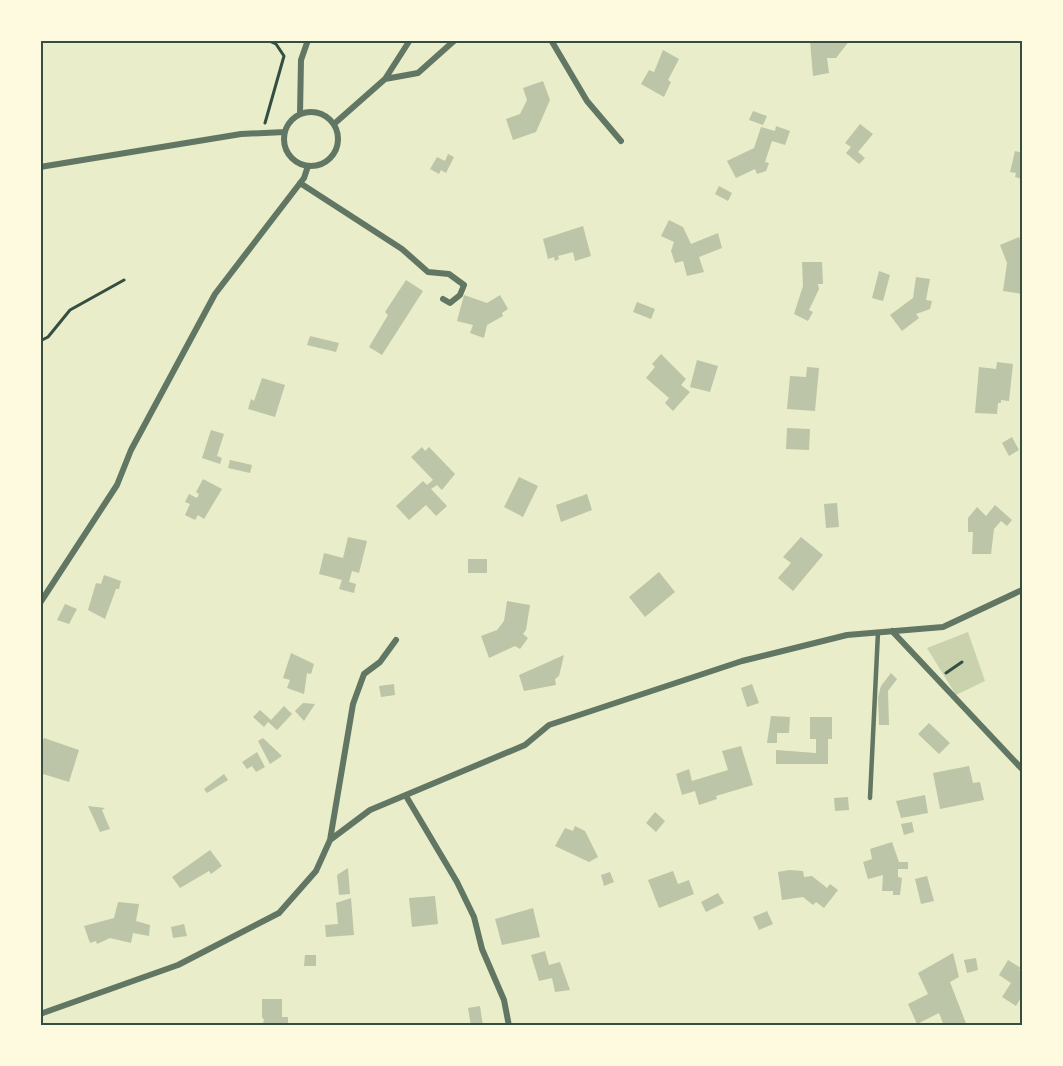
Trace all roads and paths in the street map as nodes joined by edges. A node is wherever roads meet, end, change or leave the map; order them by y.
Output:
1 (267, 40) edge
2 (308, 40) edge
3 (410, 40) edge
4 (454, 40) edge
5 (551, 40) edge
6 (385, 79) junction
7 (300, 114) junction
8 (334, 124) junction
9 (285, 132) junction
10 (262, 134) junction
11 (621, 141) dead end
12 (308, 166) junction
13 (40, 167) edge
14 (300, 183) junction
15 (124, 280) dead end
16 (443, 299) dead end
17 (40, 341) edge
18 (1023, 590) edge
19 (40, 603) edge
20 (892, 631) junction
21 (878, 632) junction
22 (396, 640) dead end
23 (962, 662) dead end
24 (937, 679) junction
25 (1023, 769) edge
26 (406, 796) junction
27 (870, 798) dead end
28 (330, 840) junction
29 (40, 1014) edge
30 (509, 1026) edge

1 - 10 path
2 - 7 street
3 - 6 street
4 - 6 street
5 - 11 street
6 - 8 street
7 - 8 street
7 - 9 street
8 - 12 street
9 - 10 street
9 - 12 street
10 - 13 street
12 - 14 street
14 - 16 street
14 - 19 street
15 - 17 path
18 - 20 street
20 - 21 street
20 - 24 street
21 - 26 street
21 - 27 lane
22 - 28 street
23 - 24 path
24 - 25 street
26 - 28 street
26 - 30 street
28 - 29 street

